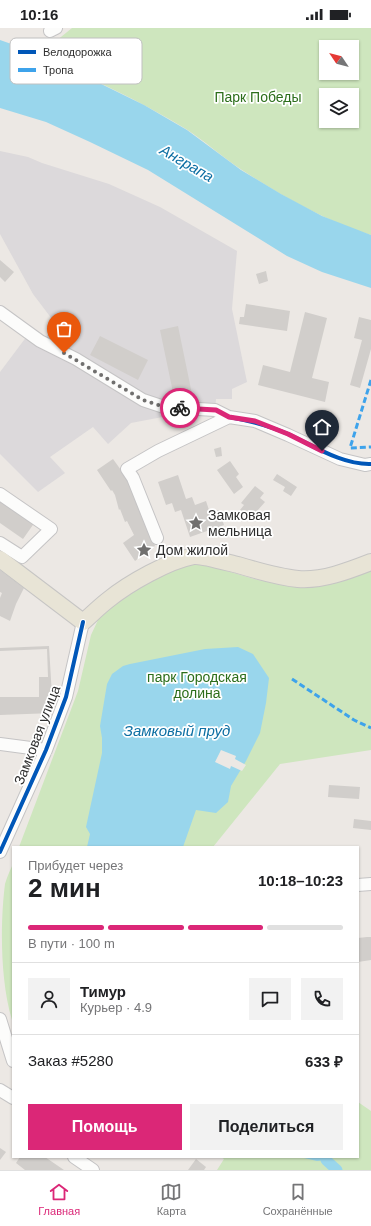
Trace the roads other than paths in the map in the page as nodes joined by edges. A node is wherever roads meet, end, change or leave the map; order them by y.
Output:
1 (0, 312) edge
2 (229, 417) junction
3 (371, 464) edge
4 (0, 494) edge
5 (157, 538) dead end
6 (0, 544) edge
7 (0, 559) edge
8 (371, 562) edge
9 (83, 622) junction
10 (0, 744) edge
11 (46, 750) junction
12 (1, 848) edge
13 (359, 884) edge
14 (371, 884) edge
15 (0, 1019) edge
16 (12, 1058) edge
17 (0, 1090) edge
18 (12, 1097) edge
19 (75, 1158) edge
20 (93, 1170) edge

1 - 2 street
2 - 3 street
2 - 5 street
4 - 6 street
7 - 9 main road
8 - 9 main road
9 - 11 street, Замковая улица
10 - 11 street
11 - 12 street, Замковая улица
13 - 14 street
15 - 16 street
17 - 18 street
19 - 20 street

